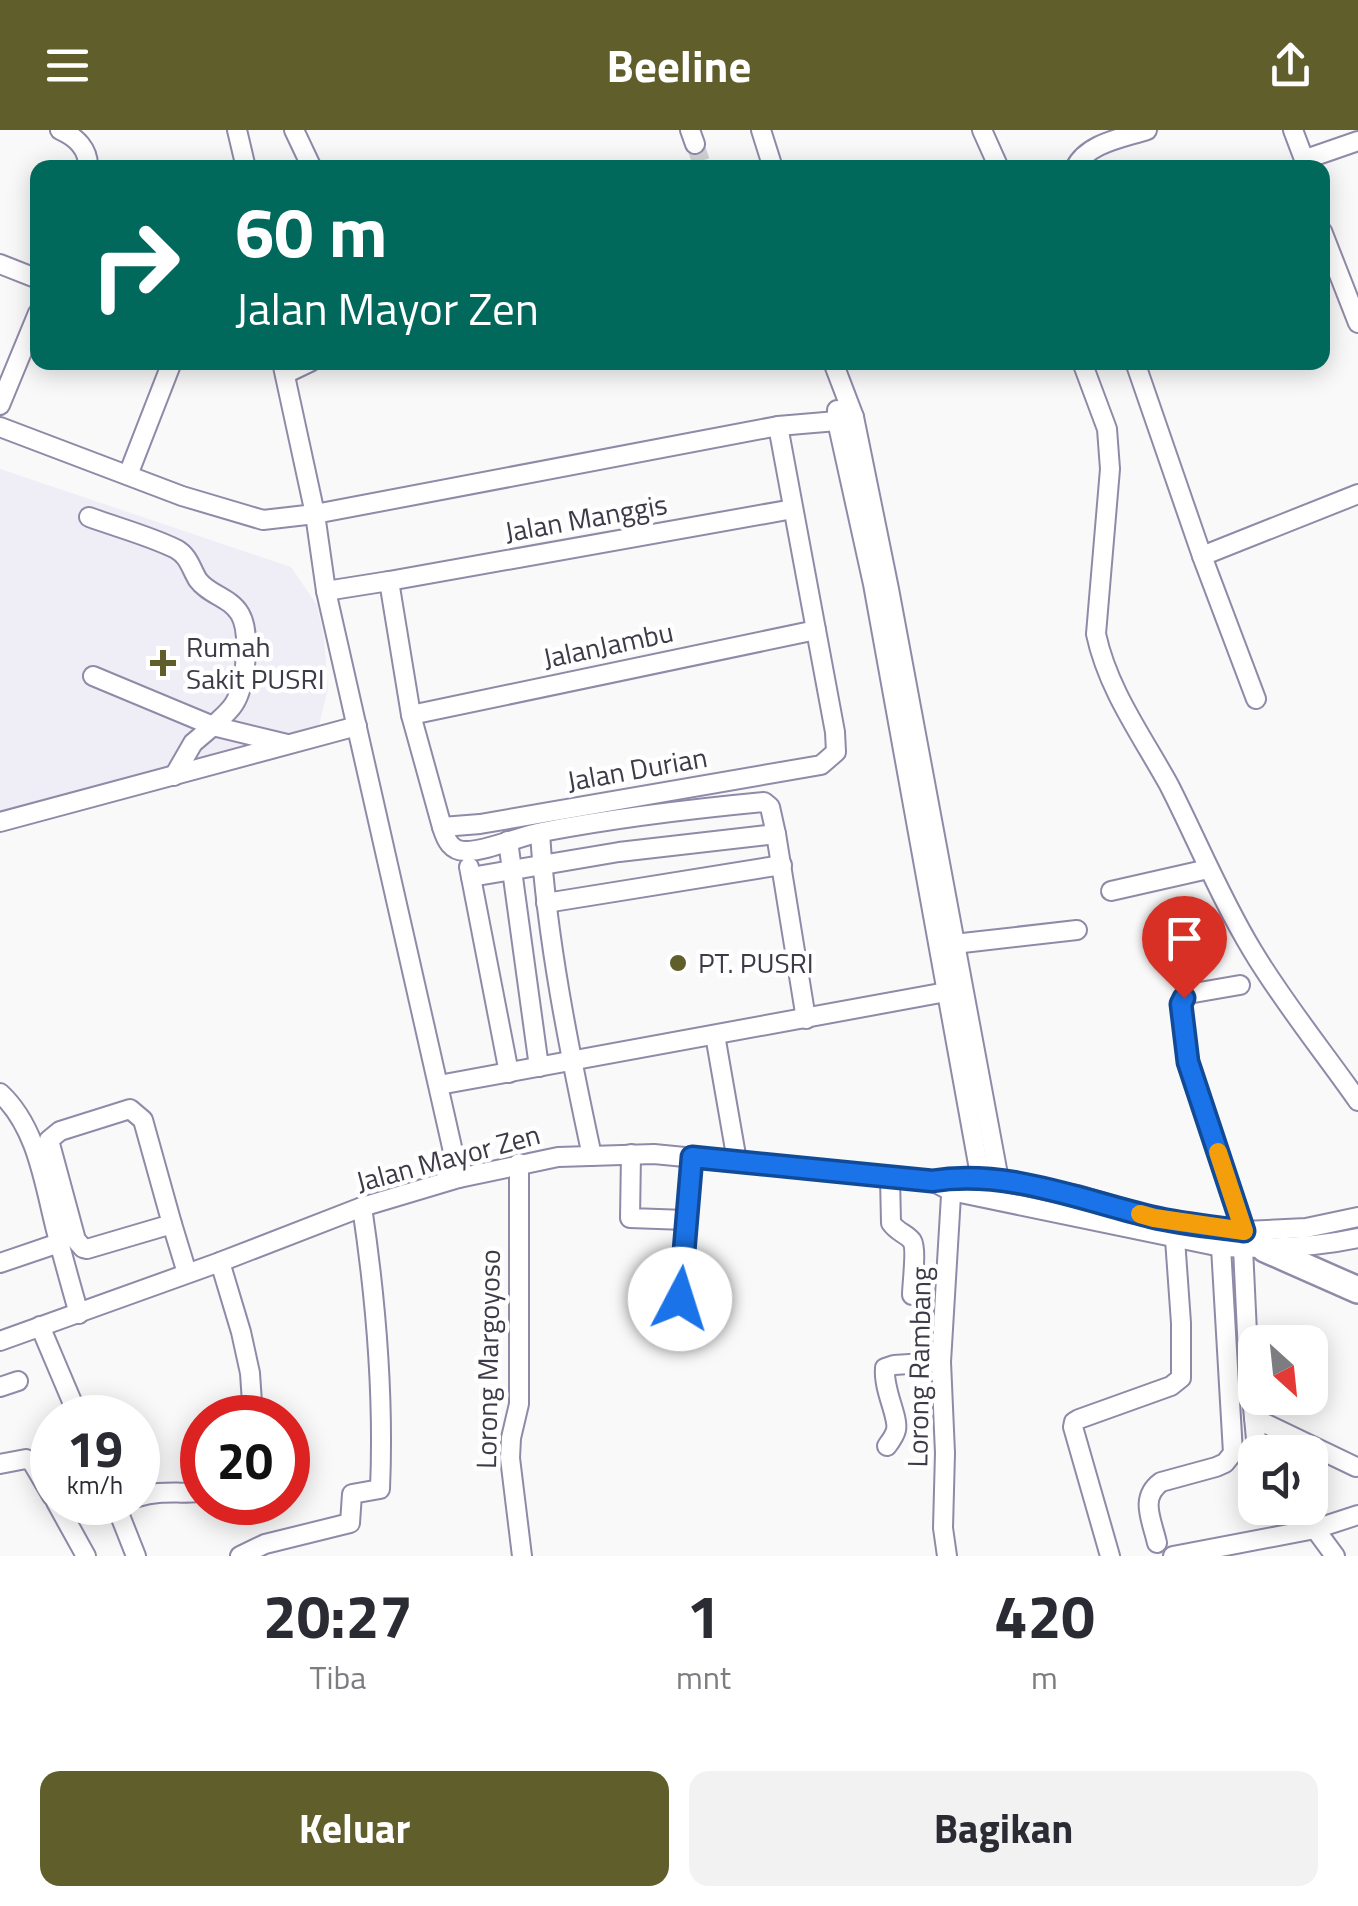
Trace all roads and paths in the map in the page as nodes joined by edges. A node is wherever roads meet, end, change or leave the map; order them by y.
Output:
1 (60, 130) edge
2 (237, 130) edge
3 (294, 130) edge
4 (762, 130) edge
5 (982, 130) edge
6 (1147, 130) edge
7 (1293, 130) edge
8 (1358, 141) edge
9 (88, 160) edge
10 (244, 160) edge
11 (308, 160) edge
12 (771, 160) edge
13 (995, 160) edge
14 (1079, 160) edge
15 (1305, 160) edge
16 (1313, 160) edge
17 (1330, 251) edge
18 (0, 264) edge
19 (30, 276) edge
20 (1358, 323) edge
21 (30, 332) edge
22 (169, 370) edge
23 (284, 370) edge
24 (835, 370) edge
25 (1085, 370) edge
26 (1137, 370) edge
27 (0, 405) edge
28 (845, 419) junction
29 (778, 426) junction
30 (0, 427) edge
31 (128, 475) junction
32 (1358, 494) edge
33 (793, 509) junction
34 (314, 514) junction
35 (89, 517) dead end
36 (1202, 556) junction
37 (389, 581) junction
38 (326, 592) junction
39 (816, 630) junction
40 (93, 676) dead end
41 (1256, 699) dead end
42 (411, 715) junction
43 (213, 726) junction
44 (357, 726) junction
45 (288, 744) junction
46 (174, 776) junction
47 (0, 822) edge
48 (442, 827) junction
49 (540, 832) junction
50 (776, 834) junction
51 (508, 841) junction
52 (466, 852) junction
53 (542, 864) junction
54 (782, 865) junction
55 (512, 869) junction
56 (1208, 869) junction
57 (470, 877) junction
58 (1111, 891) dead end
59 (546, 903) junction
60 (1076, 930) dead end
61 (954, 944) junction
62 (1240, 985) dead end
63 (955, 991) junction
64 (806, 1019) junction
65 (715, 1035) junction
66 (572, 1061) junction
67 (539, 1067) junction
68 (509, 1072) junction
69 (439, 1085) junction
70 (0, 1093) edge
71 (1358, 1101) edge
72 (631, 1154) junction
73 (592, 1156) junction
74 (692, 1157) junction
75 (738, 1161) junction
76 (519, 1164) junction
77 (890, 1177) junction
78 (459, 1178) junction
79 (1000, 1180) junction
80 (952, 1184) junction
81 (988, 1192) junction
82 (362, 1208) junction
83 (1358, 1217) edge
84 (686, 1220) junction
85 (172, 1224) junction
86 (1175, 1238) junction
87 (1358, 1238) edge
88 (1251, 1243) junction
89 (59, 1244) junction
90 (1220, 1247) junction
91 (220, 1262) junction
92 (0, 1263) edge
93 (188, 1274) junction
94 (1358, 1290) edge
95 (912, 1295) dead end
96 (79, 1314) junction
97 (40, 1326) junction
98 (677, 1339) dead end
99 (0, 1341) edge
100 (942, 1362) junction
101 (69, 1395) edge
102 (251, 1395) edge
103 (1254, 1418) junction
104 (1256, 1435) edge
105 (887, 1446) dead end
106 (30, 1461) edge
107 (0, 1464) edge
108 (1356, 1468) edge
109 (1358, 1516) edge
110 (69, 1525) edge
111 (124, 1525) edge
112 (1311, 1525) edge
113 (1315, 1529) junction
114 (1158, 1543) dead end
115 (1194, 1554) edge
116 (86, 1556) edge
117 (136, 1556) edge
118 (240, 1556) edge
119 (522, 1556) edge
120 (948, 1556) edge
121 (1110, 1556) edge
122 (1174, 1556) edge
123 (1335, 1556) edge

1 - 9 street
2 - 10 street
3 - 11 street
4 - 12 street
5 - 13 street
6 - 14 street
7 - 15 street
8 - 16 street
17 - 20 street
18 - 19 street
21 - 27 street
22 - 31 street
23 - 34 street
24 - 28 street
25 - 56 street
26 - 36 street
28 - 29 street
28 - 61 street
28 - 63 street
29 - 33 street
29 - 34 street
30 - 31 street
31 - 34 street
32 - 36 street
33 - 37 street, Jalan Manggis
33 - 39 street
34 - 38 street
35 - 43 street
36 - 41 street
37 - 38 street, Jalan Manggis
37 - 42 street
38 - 44 street
39 - 42 street, JalanJambu
39 - 48 street, Jalan Durian
40 - 43 street
42 - 48 street
43 - 45 street
43 - 46 street
44 - 45 street
44 - 69 street
45 - 46 street
46 - 47 street
48 - 52 street
49 - 50 street
49 - 51 street
49 - 53 street
50 - 53 street
50 - 54 street
51 - 52 street
51 - 55 street
52 - 57 street
53 - 55 street
53 - 59 street
54 - 59 street
54 - 64 street
55 - 57 street
55 - 67 street
56 - 58 street
56 - 71 street
57 - 68 street
59 - 66 street
60 - 61 street
61 - 63 street
62 - 88 street
63 - 64 street
63 - 79 street
63 - 81 street
64 - 65 street
65 - 66 street
65 - 75 street
66 - 67 street
66 - 73 street
67 - 68 street
68 - 69 street
69 - 78 street
70 - 89 street
72 - 73 street, Jalan Mayor Zen
72 - 74 street, Jalan Mayor Zen
72 - 84 street
73 - 76 street, Jalan Mayor Zen
74 - 75 street, Jalan Mayor Zen
74 - 84 street
75 - 77 street, Jalan Mayor Zen
76 - 78 street, Jalan Mayor Zen
76 - 119 street, Lorong Margoyoso
77 - 80 street, Jalan Mayor Zen
77 - 95 street
78 - 82 street, Jalan Mayor Zen
79 - 81 street
79 - 88 street
80 - 81 street, Jalan Mayor Zen
80 - 100 street, Lorong Rambang
81 - 86 street
82 - 91 street, Jalan Mayor Zen
82 - 118 street
83 - 88 street
84 - 98 street
85 - 85 street
85 - 93 street
86 - 90 street
86 - 121 street
87 - 88 street
88 - 90 street
88 - 94 highway
88 - 103 street
89 - 92 street
89 - 96 street
90 - 114 street
91 - 93 street, Jalan Mayor Zen
91 - 102 street
93 - 96 street, Jalan Mayor Zen
96 - 97 street, Jalan Mayor Zen
97 - 99 street, Jalan Mayor Zen
97 - 101 street
100 - 105 street
100 - 120 street, Lorong Rambang
103 - 104 street
103 - 108 street
106 - 107 street
109 - 113 street
110 - 116 street
111 - 117 street
112 - 113 street
113 - 115 street
113 - 123 street
115 - 122 street

